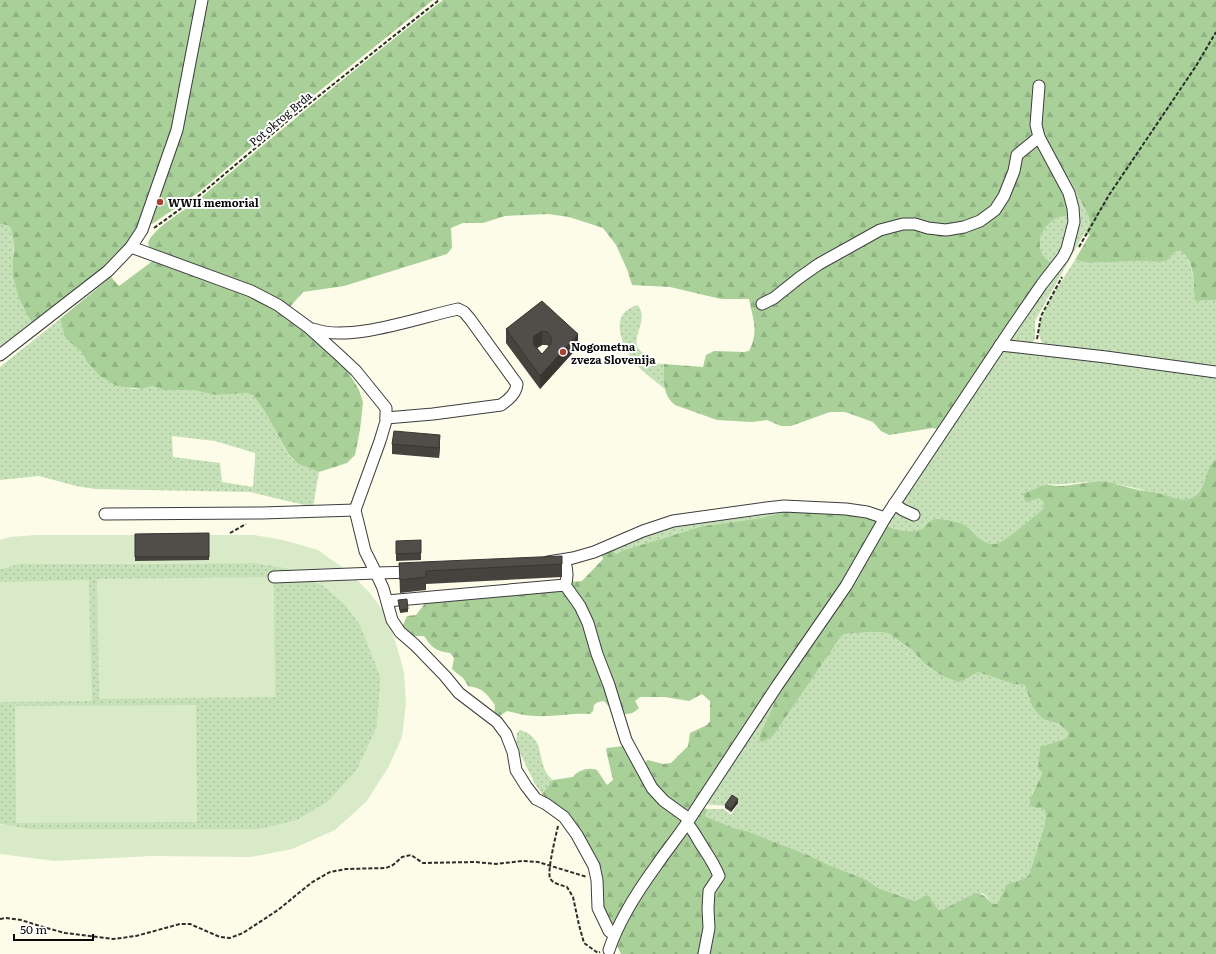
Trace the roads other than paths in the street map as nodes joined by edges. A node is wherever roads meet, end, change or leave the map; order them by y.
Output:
1 (202, 0) edge
2 (1039, 86) dead end
3 (1039, 137) junction
4 (131, 247) junction
5 (762, 304) dead end
6 (308, 327) junction
7 (1000, 345) junction
8 (0, 355) edge
9 (1216, 372) edge
10 (386, 418) junction
11 (894, 504) junction
12 (354, 510) junction
13 (105, 514) dead end
14 (914, 515) dead end
15 (884, 518) junction
16 (565, 560) junction
17 (538, 563) edge
18 (423, 571) edge
19 (376, 573) junction
20 (274, 577) dead end
21 (565, 585) junction
22 (387, 601) junction
23 (688, 821) junction
24 (614, 935) junction
25 (609, 950) road end
26 (704, 954) edge

1 - 4 street
2 - 3 street
3 - 5 street
3 - 7 street
4 - 6 street
4 - 8 street
6 - 10 street
6 - 10 street
7 - 9 street
7 - 11 street
10 - 12 street
11 - 14 street
11 - 15 street
12 - 13 street
12 - 19 street
15 - 16 street
15 - 23 street
16 - 17 street
16 - 21 street
18 - 19 street
19 - 20 street
19 - 22 street
21 - 22 street
21 - 23 street
22 - 24 street
23 - 24 street
23 - 26 street
24 - 25 street

